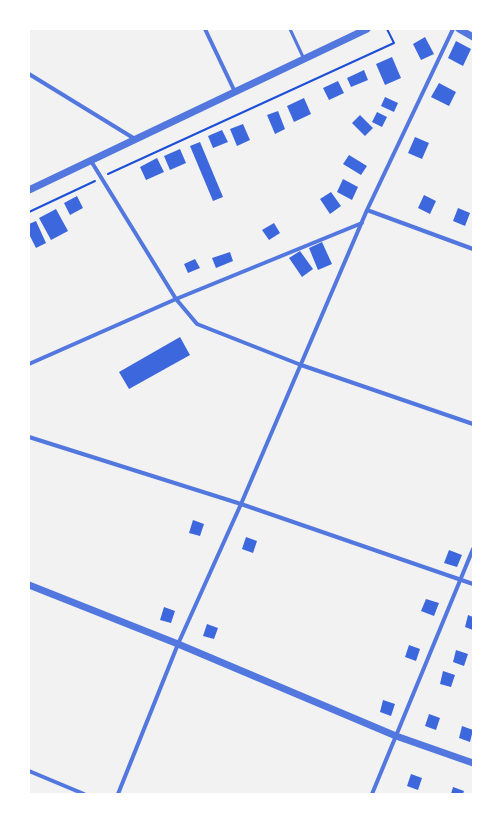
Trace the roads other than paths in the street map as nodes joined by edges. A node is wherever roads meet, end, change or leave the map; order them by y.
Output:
1 (205, 29) edge
2 (290, 29) edge
3 (453, 29) edge
4 (459, 29) edge
5 (365, 30) edge
6 (473, 37) edge
7 (304, 59) junction
8 (29, 74) edge
9 (235, 92) junction
10 (135, 140) junction
11 (91, 161) junction
12 (29, 190) edge
13 (367, 210) junction
14 (362, 223) junction
15 (473, 250) edge
16 (176, 299) junction
17 (29, 364) edge
18 (301, 365) junction
19 (473, 424) edge
20 (29, 437) edge
21 (241, 504) junction
22 (473, 549) edge
23 (460, 580) junction
24 (473, 584) edge
25 (29, 585) edge
26 (178, 644) junction
27 (396, 736) junction
28 (473, 763) edge
29 (29, 771) edge
30 (84, 794) edge
31 (118, 794) edge
32 (372, 794) edge

1 - 9 street
2 - 7 lane
3 - 13 street
4 - 6 street
5 - 7 street
7 - 9 street
8 - 10 street
9 - 10 street
10 - 11 street
11 - 12 street
11 - 16 street
13 - 14 street
13 - 15 street
14 - 16 street
14 - 18 street
16 - 17 street
16 - 18 street
18 - 19 street
18 - 21 street
20 - 21 street
21 - 23 street
21 - 26 street
22 - 23 street
23 - 24 street
23 - 27 street
25 - 26 street
26 - 27 street
26 - 31 street
27 - 28 street
27 - 32 street
29 - 30 street

